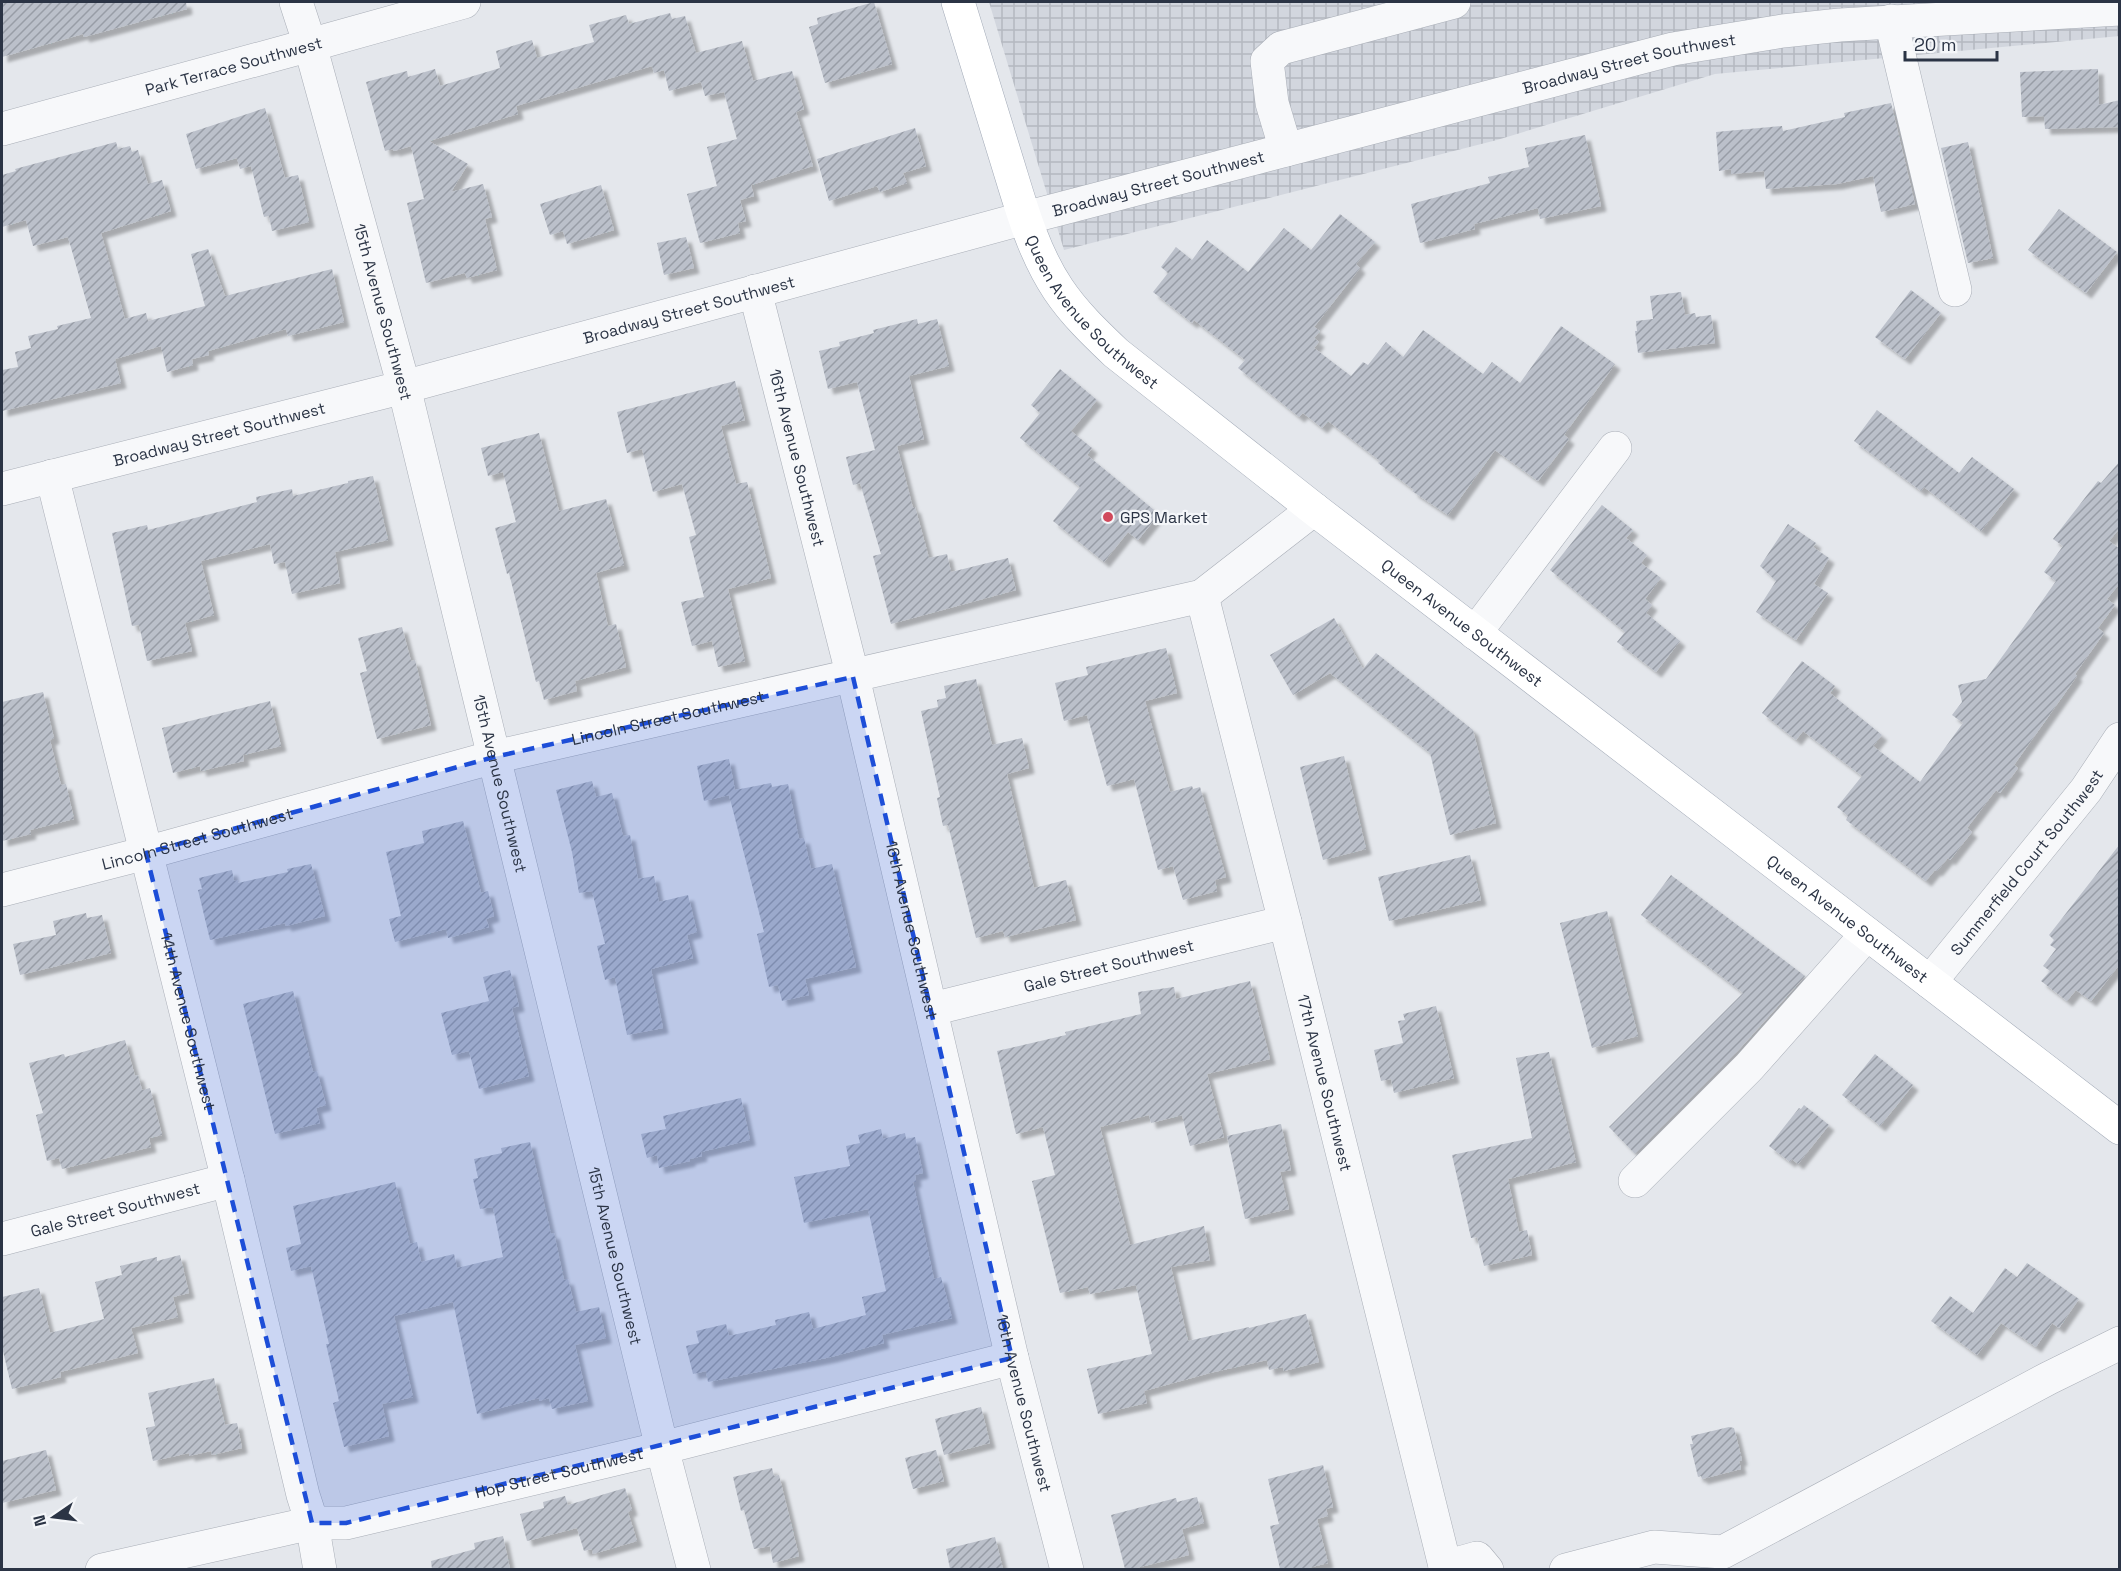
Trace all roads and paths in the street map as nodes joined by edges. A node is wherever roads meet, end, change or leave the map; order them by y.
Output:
1 (296, 2) edge
2 (464, 2) edge
3 (958, 2) edge
4 (1454, 2) edge
5 (1980, 9) edge
6 (2120, 9) edge
7 (1869, 15) edge
8 (310, 45) junction
9 (2, 129) edge
10 (1286, 150) junction
11 (1025, 218) junction
12 (1955, 290) dead end
13 (755, 291) junction
14 (404, 387) junction
15 (1615, 448) dead end
16 (52, 476) junction
17 (2, 489) edge
18 (1314, 509) junction
19 (1202, 596) junction
20 (1475, 633) junction
21 (853, 677) junction
22 (2120, 739) edge
23 (494, 757) junction
24 (146, 853) junction
25 (2, 890) edge
26 (1285, 922) junction
27 (1867, 934) junction
28 (1930, 982) junction
29 (932, 1009) junction
30 (2120, 1128) edge
31 (228, 1180) junction
32 (1635, 1181) dead end
33 (2, 1239) edge
34 (2120, 1343) edge
35 (1012, 1358) junction
36 (662, 1448) junction
37 (312, 1523) junction
38 (1445, 1568) edge
39 (102, 1569) edge
40 (320, 1569) edge
41 (694, 1569) edge
42 (1067, 1569) edge
43 (1487, 1569) edge
44 (1566, 1569) edge

1 - 8 street, 15th Avenue Southwest
2 - 8 street, Park Terrace Southwest
3 - 11 main road, Queen Avenue Southwest
4 - 10 street
5 - 6 street, Broadway Street Southwest
5 - 7 street, Broadway Street Southwest
7 - 10 street, Broadway Street Southwest
7 - 12 street
8 - 9 street, Park Terrace Southwest
8 - 14 street, 15th Avenue Southwest
10 - 11 street, Broadway Street Southwest
11 - 13 street, Broadway Street Southwest
11 - 18 main road, Queen Avenue Southwest
13 - 14 street, Broadway Street Southwest
13 - 21 street, 16th Avenue Southwest
14 - 16 street, Broadway Street Southwest
14 - 23 street, 15th Avenue Southwest
15 - 20 street
16 - 17 street, Broadway Street Southwest
16 - 24 street, 14th Avenue Southwest
18 - 19 street, Lincoln Street Southwest
18 - 20 main road, Queen Avenue Southwest
19 - 21 street, Lincoln Street Southwest
19 - 26 street, 17th Avenue Southwest
20 - 27 main road, Queen Avenue Southwest
21 - 23 street, Lincoln Street Southwest
21 - 29 street, 16th Avenue Southwest
22 - 28 street, Summerfield Court Southwest
23 - 24 street, Lincoln Street Southwest
23 - 36 street, 15th Avenue Southwest
24 - 25 street, Lincoln Street Southwest
24 - 31 street, 14th Avenue Southwest
26 - 29 street, Gale Street Southwest
26 - 38 street, 17th Avenue Southwest
27 - 28 main road, Queen Avenue Southwest
27 - 32 street
28 - 30 main road, Queen Avenue Southwest
29 - 35 street, 16th Avenue Southwest
31 - 33 street, Gale Street Southwest
31 - 37 street, 14th Avenue Southwest
34 - 44 street
35 - 36 street, Hop Street Southwest
35 - 42 street, 16th Avenue Southwest
36 - 37 street, Hop Street Southwest
36 - 41 street, 15th Avenue Southwest
37 - 39 street, Hop Street Southwest
37 - 40 street, 14th Avenue Southwest
38 - 43 street

